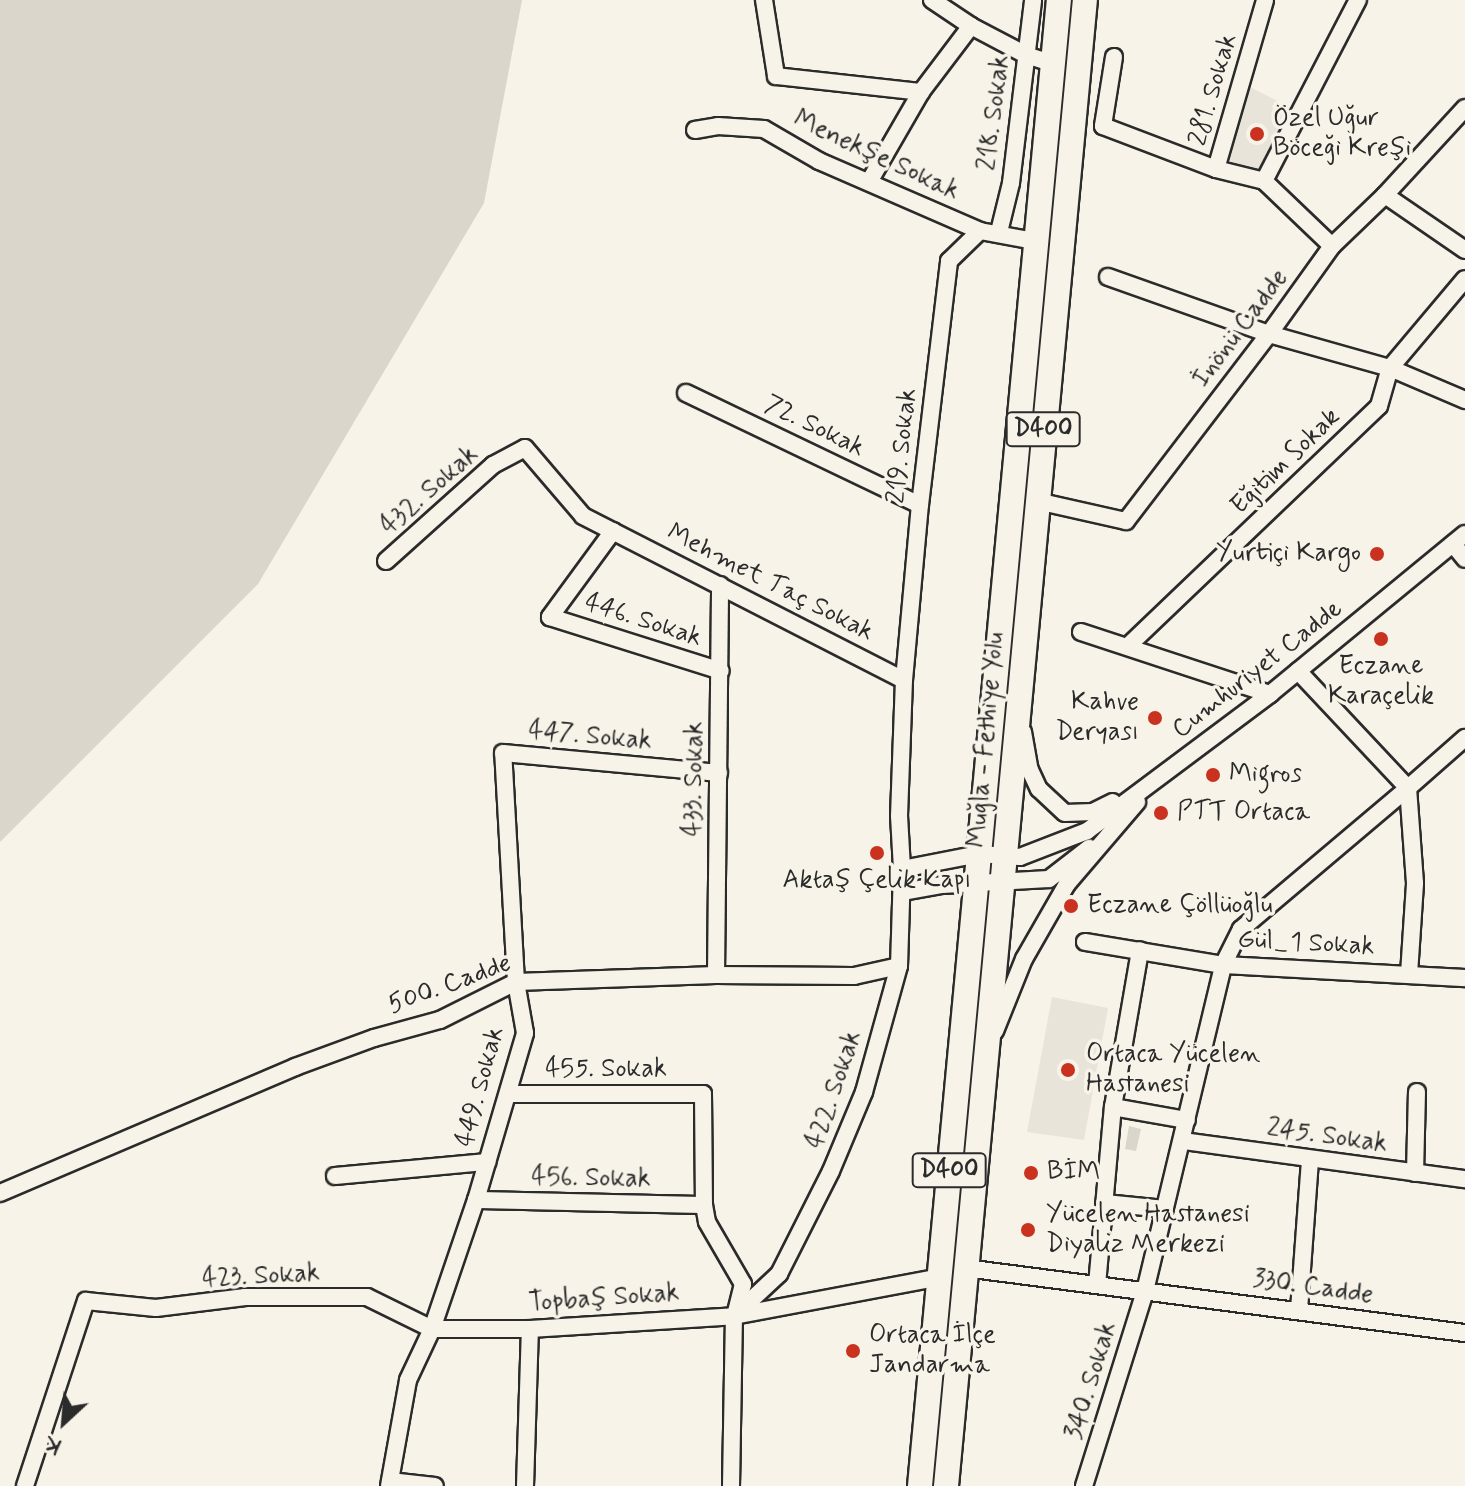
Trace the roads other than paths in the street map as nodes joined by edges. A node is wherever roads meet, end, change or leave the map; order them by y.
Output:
1 (764, 0) edge
2 (932, 0) edge
3 (1033, 0) edge
4 (1059, 0) edge
5 (1085, 0) edge
6 (1265, 0) edge
7 (1358, 0) edge
8 (971, 26) junction
9 (1026, 55) junction
10 (1114, 57) dead end
11 (1054, 64) junction
12 (921, 92) junction
13 (1465, 108) edge
14 (695, 130) dead end
15 (1216, 169) junction
16 (1264, 181) junction
17 (869, 182) junction
18 (1385, 195) junction
19 (980, 231) junction
20 (999, 232) junction
21 (1035, 241) junction
22 (1332, 246) junction
23 (1465, 250) edge
24 (1108, 277) dead end
25 (1465, 279) edge
26 (1269, 334) junction
27 (1390, 368) junction
28 (686, 393) dead end
29 (1465, 400) edge
30 (1037, 501) junction
31 (920, 505) junction
32 (613, 531) junction
33 (1459, 539) edge
34 (1465, 559) edge
35 (386, 561) dead end
36 (720, 585) junction
37 (1081, 632) dead end
38 (1128, 646) junction
39 (721, 671) junction
40 (1298, 671) junction
41 (904, 680) junction
42 (1270, 694) junction
43 (1019, 709) junction
44 (1465, 738) edge
45 (503, 753) joint
46 (719, 773) junction
47 (1154, 782) junction
48 (1408, 788) junction
49 (1113, 831) junction
50 (979, 854) junction
51 (1005, 858) junction
52 (902, 869) junction
53 (976, 885) junction
54 (1002, 885) junction
55 (902, 892) junction
56 (1085, 942) dead end
57 (1140, 950) junction
58 (1223, 965) junction
59 (899, 966) junction
60 (1409, 974) junction
61 (716, 975) junction
62 (1465, 978) edge
63 (516, 982) junction
64 (984, 1060) junction
65 (1417, 1092) dead end
66 (508, 1094) junction
67 (1113, 1107) junction
68 (1187, 1120) junction
69 (1183, 1141) junction
70 (1310, 1159) junction
71 (487, 1162) junction
72 (1415, 1173) junction
73 (335, 1176) dead end
74 (1465, 1179) edge
75 (0, 1193) edge
76 (476, 1200) junction
77 (1105, 1203) junction
78 (704, 1205) junction
79 (1165, 1209) junction
80 (965, 1268) junction
81 (940, 1277) junction
82 (1097, 1285) junction
83 (1145, 1291) junction
84 (1299, 1310) junction
85 (734, 1316) junction
86 (432, 1329) junction
87 (530, 1329) junction
88 (1465, 1333) edge
89 (390, 1483) edge
90 (25, 1486) edge
91 (435, 1486) edge
92 (525, 1486) edge
93 (731, 1486) edge
94 (920, 1486) edge
95 (946, 1486) edge
96 (1084, 1486) edge

1 - 12 street
2 - 8 street
3 - 9 street, 218. Sokak
4 - 11 highway, Muğla - Fethiye Yolu / D400
5 - 30 highway, Muğla - Fethiye Yolu / D400
6 - 15 street, 281. Sokak
7 - 16 street
8 - 9 street
8 - 12 street
9 - 11 street
9 - 20 street, 218. Sokak
10 - 15 street, 281. Sokak
11 - 21 highway, Muğla - Fethiye Yolu / D400
12 - 17 street
13 - 18 street, İnönü Cadde
14 - 17 street, Menekşe Sokak
15 - 16 street
16 - 22 street
17 - 19 street, Menekşe Sokak
18 - 22 street, İnönü Cadde
18 - 23 street
19 - 20 street, Menekşe Sokak
19 - 31 street, 219. Sokak
20 - 21 street, Menekşe Sokak
21 - 50 highway, Muğla - Fethiye Yolu / D400
22 - 26 street, İnönü Cadde
24 - 26 street
25 - 27 street
26 - 27 street
26 - 30 street, İnönü Cadde
27 - 29 street
27 - 38 street, Eğitim Sokak
28 - 31 street, 72. Sokak
30 - 43 highway, Muğla - Fethiye Yolu / D400
31 - 41 street, 219. Sokak
32 - 35 street, 432. Sokak
32 - 36 street, Mehmet Taç Sokak
32 - 39 street, 446. Sokak
33 - 34 street
33 - 40 street, Cumhuriyet Cadde
36 - 39 street, 433. Sokak
36 - 41 street, Mehmet Taç Sokak
37 - 38 street
38 - 42 street
39 - 46 street, 433. Sokak
40 - 42 street, Cumhuriyet Cadde
40 - 48 street
41 - 52 street, 422. Sokak
42 - 47 street, Cumhuriyet Cadde
43 - 47 street
43 - 51 highway, Muğla - Fethiye Yolu / D400
44 - 48 street, Gül_1 Sokak
45 - 46 street, 447. Sokak
45 - 63 street, 449. Sokak
46 - 61 street, 433. Sokak
47 - 49 street
47 - 51 street
48 - 58 street, Gül_1 Sokak
48 - 60 street
49 - 54 street
49 - 64 street
50 - 51 street
50 - 52 street
50 - 53 highway, Muğla - Fethiye Yolu / D400
51 - 54 highway, Muğla - Fethiye Yolu / D400
52 - 55 street, 422. Sokak
53 - 54 street
53 - 55 street
53 - 81 highway, Muğla - Fethiye Yolu / D400
54 - 64 highway, Muğla - Fethiye Yolu / D400
55 - 59 street, 422. Sokak
56 - 57 street
57 - 58 street
57 - 67 street
58 - 60 street, Gül_1 Sokak
58 - 68 street, 340. Sokak
59 - 61 street, 500. Cadde
59 - 85 street, 422. Sokak
60 - 62 street, Gül_1 Sokak
61 - 63 street, 500. Cadde
63 - 66 street, 449. Sokak
63 - 75 street, 500. Cadde
64 - 80 highway, Muğla - Fethiye Yolu / D400
65 - 72 street
66 - 71 street, 449. Sokak
66 - 78 street, 455. Sokak
67 - 68 street
67 - 77 street
68 - 69 street, 340. Sokak
69 - 70 street, 245. Sokak
69 - 79 street, 340. Sokak
70 - 72 street, 245. Sokak
70 - 84 street
71 - 73 street
71 - 76 street, 449. Sokak
72 - 74 street, 245. Sokak
76 - 78 street, 456. Sokak
76 - 86 street, 449. Sokak
77 - 79 street
77 - 82 street
78 - 85 street
79 - 83 street, 340. Sokak
80 - 82 street, 330. Cadde
80 - 95 highway, Muğla - Fethiye Yolu / D400
81 - 85 street, Topbaş Sokak
81 - 94 highway, Muğla - Fethiye Yolu / D400
82 - 83 street, 330. Cadde
83 - 84 street, 330. Cadde
83 - 96 street, 340. Sokak
84 - 88 street, 330. Cadde
85 - 87 street, Topbaş Sokak
85 - 93 street
86 - 87 street, Topbaş Sokak
86 - 89 street
86 - 90 street, 423. Sokak
87 - 92 street
89 - 91 street

